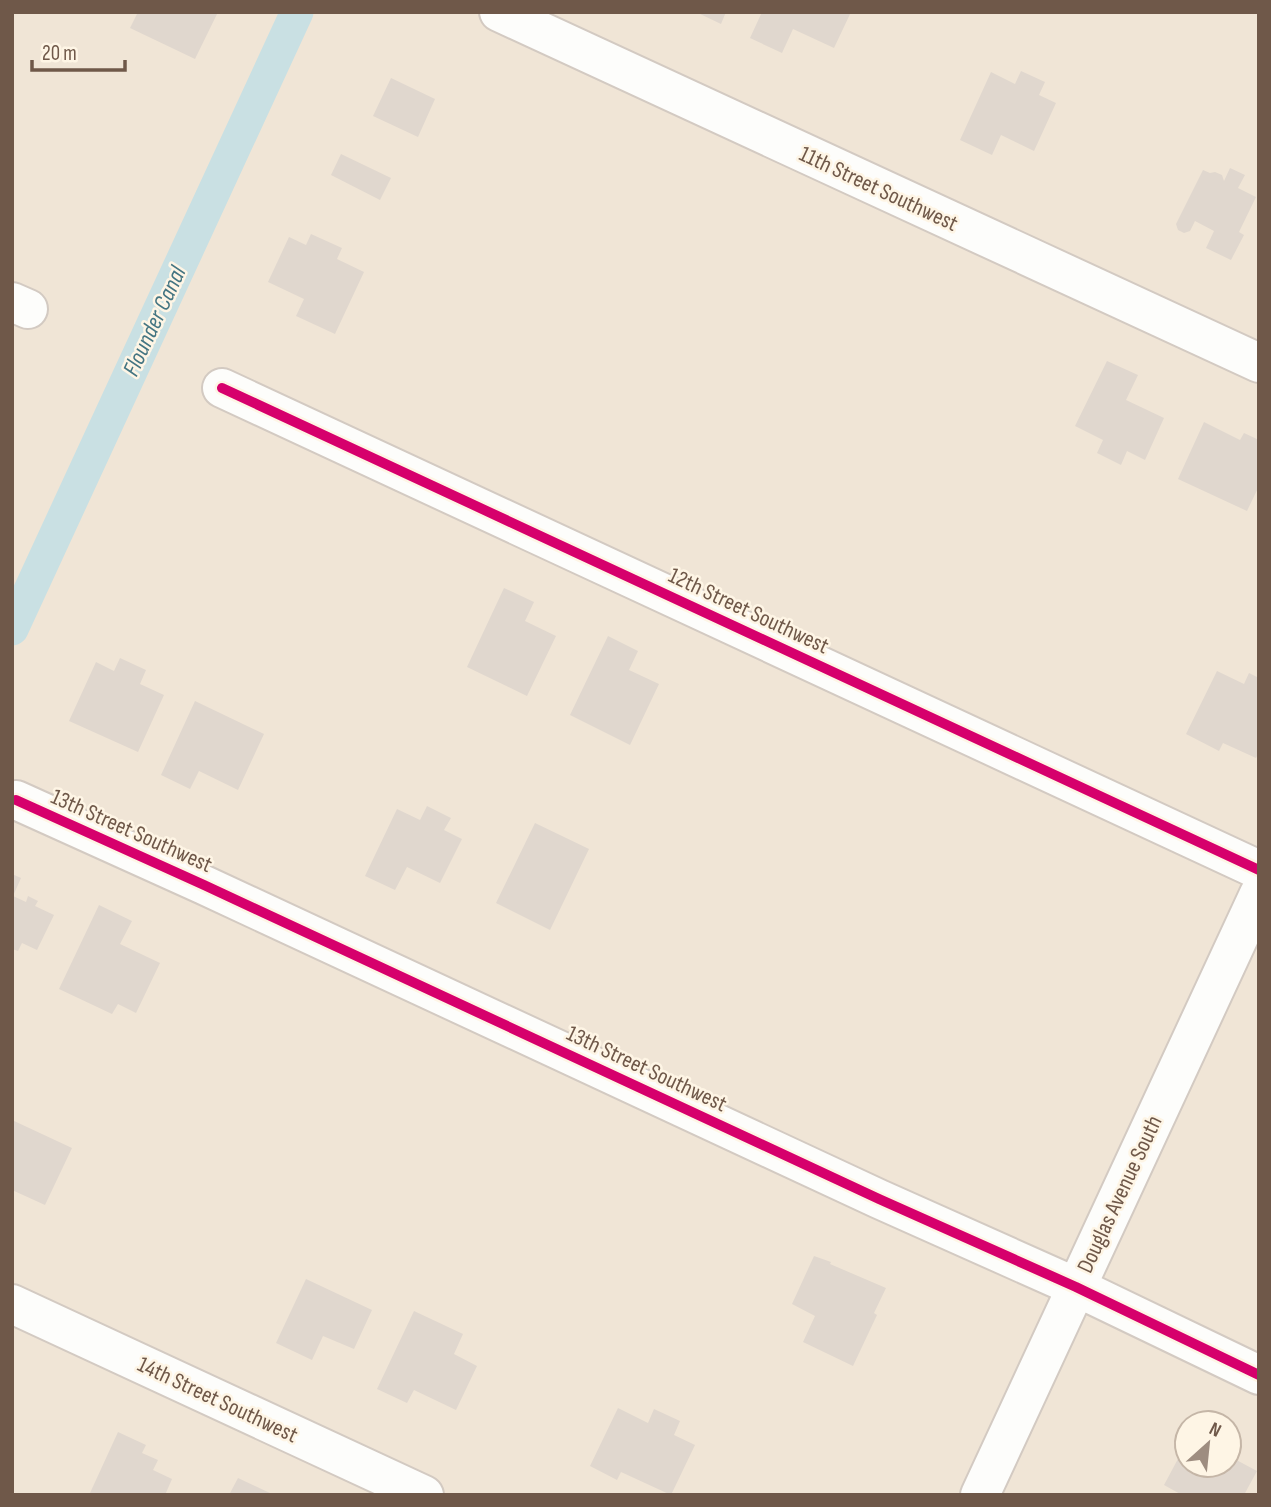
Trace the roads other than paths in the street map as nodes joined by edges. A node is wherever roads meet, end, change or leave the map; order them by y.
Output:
1 (499, 12) edge
2 (1259, 363) edge
3 (222, 388) dead end
4 (16, 800) dead end
5 (1259, 870) edge
6 (1259, 894) edge
7 (1076, 1287) junction
8 (12, 1304) edge
9 (1259, 1375) edge
10 (386, 1487) edge
11 (424, 1495) edge
12 (980, 1495) edge

1 - 2 street, 11th Street Southwest
3 - 5 street, 12th Street Southwest
4 - 7 street, 13th Street Southwest
6 - 7 street, Douglas Avenue South
7 - 9 street, 13th Street Southwest
7 - 12 street, Douglas Avenue South
8 - 10 street, 14th Street Southwest
10 - 11 street, 14th Street Southwest

